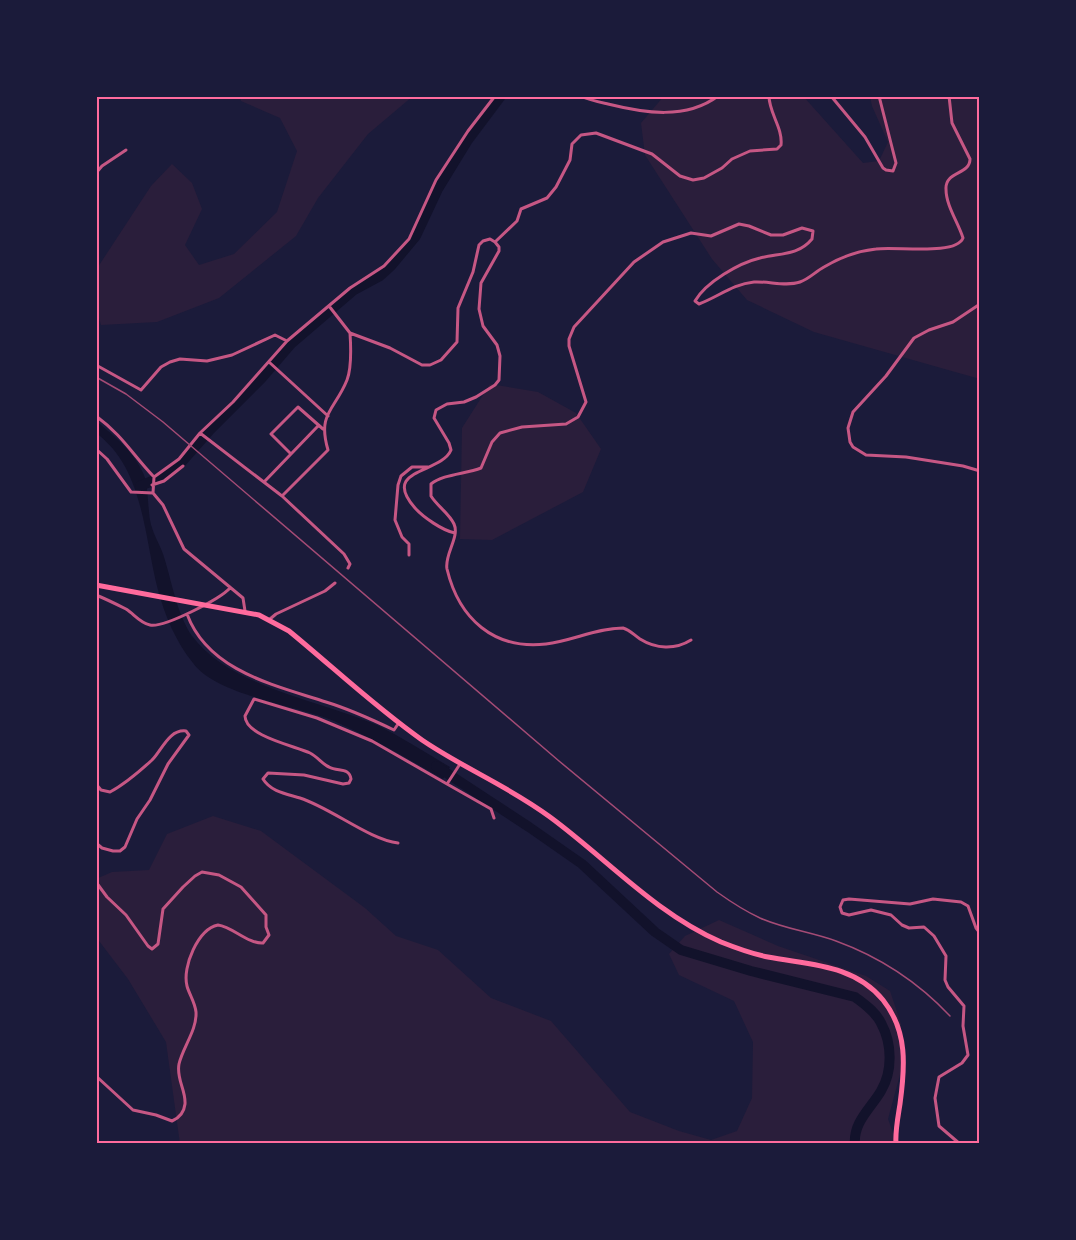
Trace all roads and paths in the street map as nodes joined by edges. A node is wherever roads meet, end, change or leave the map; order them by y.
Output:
1 (495, 96) edge
2 (581, 96) edge
3 (718, 96) edge
4 (769, 96) edge
5 (831, 96) edge
6 (879, 96) edge
7 (949, 96) edge
8 (126, 150) dead end
9 (96, 173) edge
10 (495, 242) junction
11 (980, 304) edge
12 (330, 307) junction
13 (350, 333) junction
14 (287, 341) junction
15 (270, 363) junction
16 (96, 365) edge
17 (328, 416) junction
18 (96, 417) edge
19 (318, 426) junction
20 (323, 429) junction
21 (201, 434) junction
22 (96, 449) edge
23 (291, 454) junction
24 (183, 466) dead end
25 (430, 466) junction
26 (980, 471) edge
27 (153, 481) junction
28 (264, 482) junction
29 (151, 494) junction
30 (282, 496) junction
31 (455, 533) junction
32 (409, 555) dead end
33 (348, 568) dead end
34 (335, 583) dead end
35 (96, 585) edge
36 (230, 588) junction
37 (96, 595) edge
38 (206, 604) junction
39 (245, 611) junction
40 (186, 614) junction
41 (270, 619) junction
42 (691, 640) dead end
43 (399, 723) junction
44 (459, 766) junction
45 (96, 768) edge
46 (96, 777) edge
47 (448, 783) junction
48 (96, 784) edge
49 (494, 818) dead end
50 (96, 843) edge
51 (398, 843) dead end
52 (96, 882) edge
53 (980, 933) edge
54 (96, 1076) edge
55 (896, 1144) edge
56 (960, 1144) edge

1 - 12 street
2 - 3 street
4 - 10 street
5 - 6 street
7 - 31 street
8 - 9 street
10 - 13 street
10 - 25 street
11 - 26 street
12 - 13 street
12 - 14 street
13 - 17 street
14 - 15 street
14 - 16 street
15 - 17 street
15 - 21 street
17 - 20 street
18 - 27 street
19 - 20 street
19 - 23 street
19 - 23 street
20 - 30 street
21 - 27 street
21 - 28 street
22 - 29 street
23 - 28 street
24 - 27 street
25 - 31 street
25 - 32 street
27 - 29 street
28 - 30 street
29 - 36 street
30 - 33 street
31 - 42 street
34 - 41 street
35 - 38 main road
36 - 38 street
36 - 39 street
37 - 40 street
38 - 39 main road
38 - 40 street
39 - 41 main road
40 - 43 street
41 - 43 main road
43 - 44 main road
44 - 47 street
44 - 55 main road
45 - 46 street
47 - 49 street
47 - 51 street
48 - 50 street
52 - 54 street
53 - 56 street

